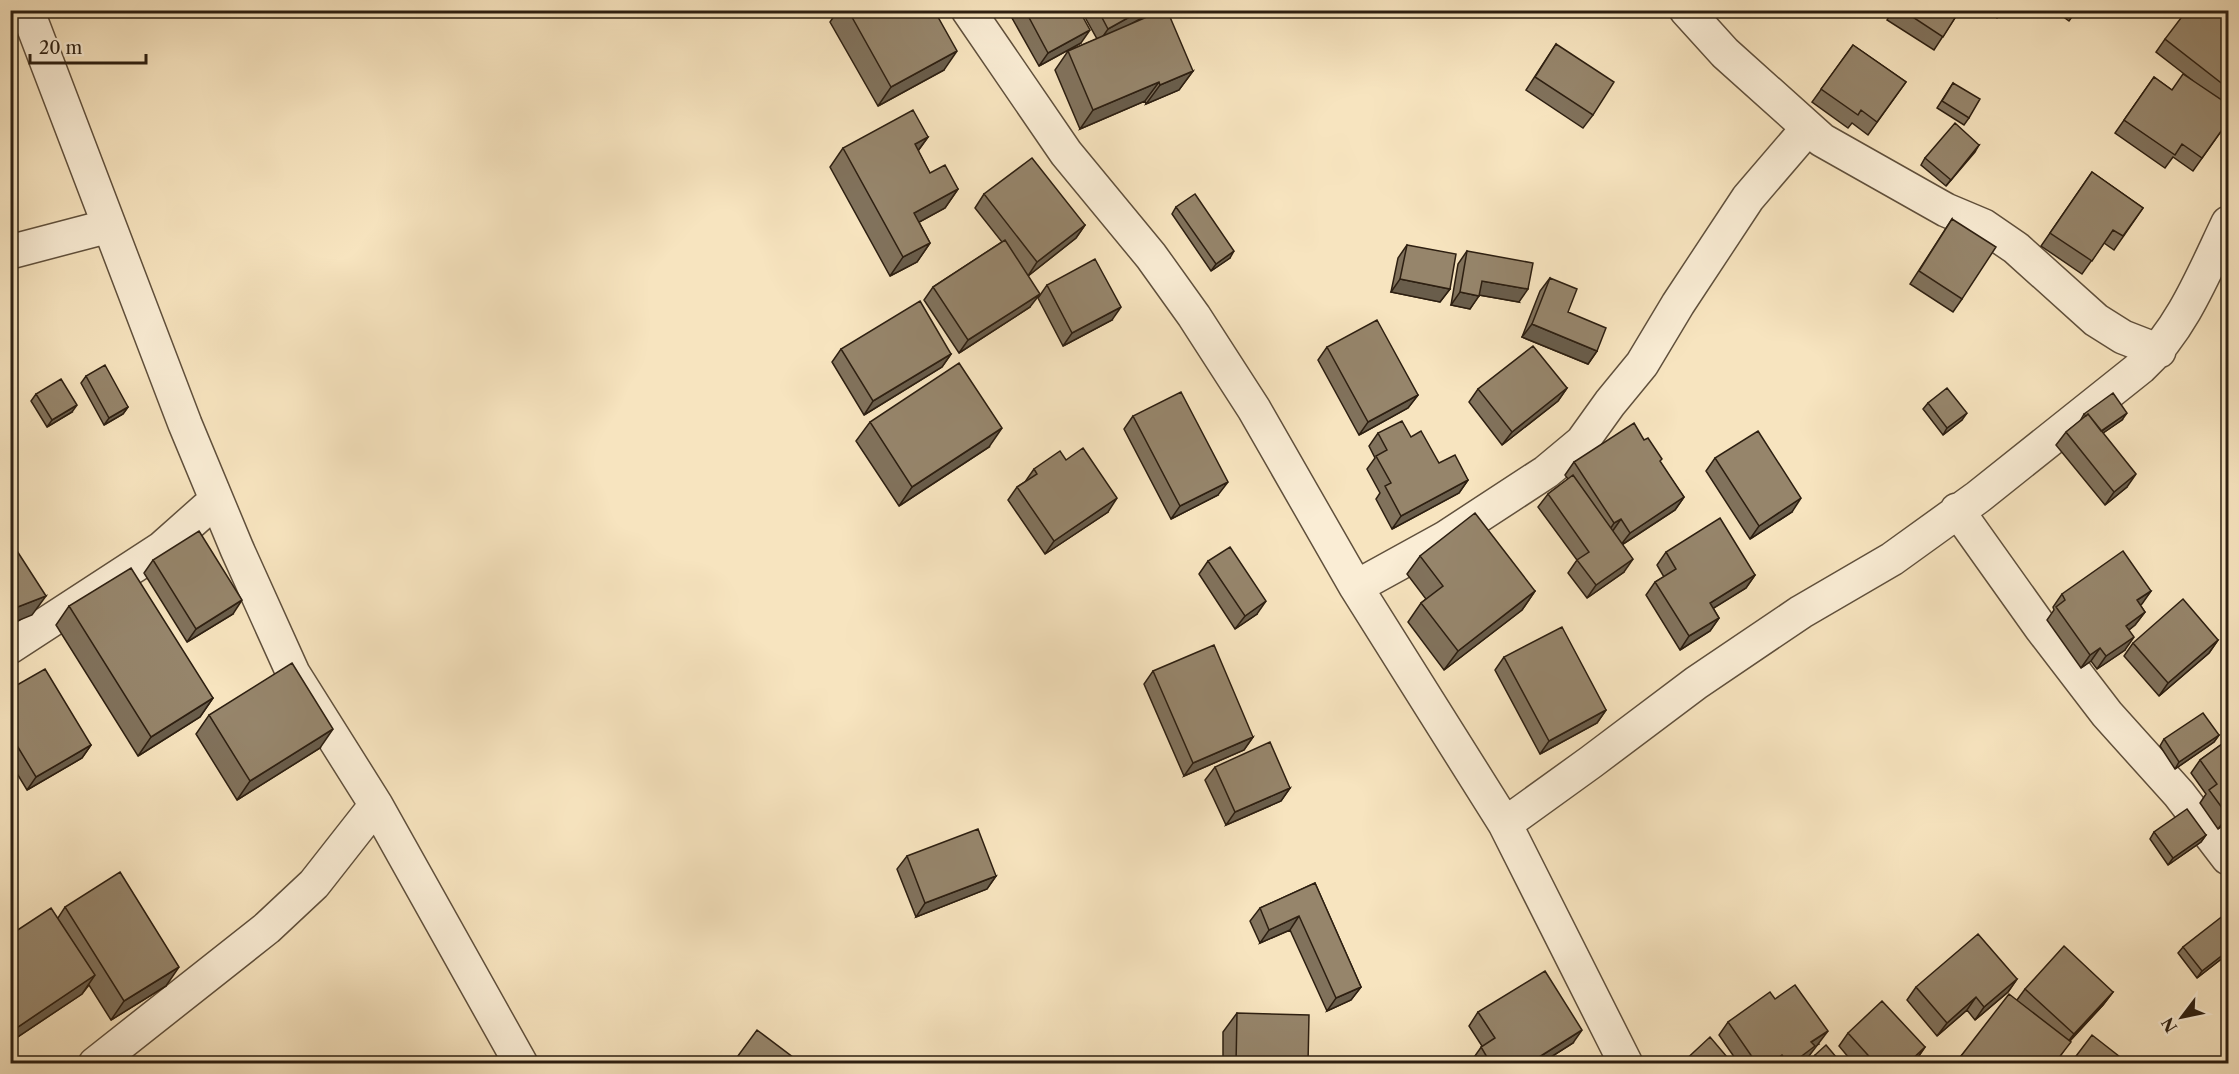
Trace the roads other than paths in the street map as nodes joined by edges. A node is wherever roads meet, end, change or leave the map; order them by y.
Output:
1 (27, 10) edge
2 (968, 10) edge
3 (1686, 10) edge
4 (1808, 128) junction
5 (2229, 223) edge
6 (109, 226) junction
7 (10, 252) edge
8 (2159, 351) junction
9 (216, 500) junction
10 (1957, 510) junction
11 (1356, 587) junction
12 (10, 647) edge
13 (376, 805) junction
14 (1505, 824) junction
15 (2229, 858) edge
16 (94, 1064) edge
17 (521, 1064) edge
18 (1626, 1064) edge

1 - 6 street
2 - 11 street
3 - 4 street
4 - 8 street
4 - 11 street
5 - 8 street
6 - 7 street
6 - 9 street
8 - 10 street
9 - 12 street
9 - 13 street
10 - 14 street
10 - 15 street
11 - 14 street
13 - 16 street
13 - 17 street
14 - 18 street

